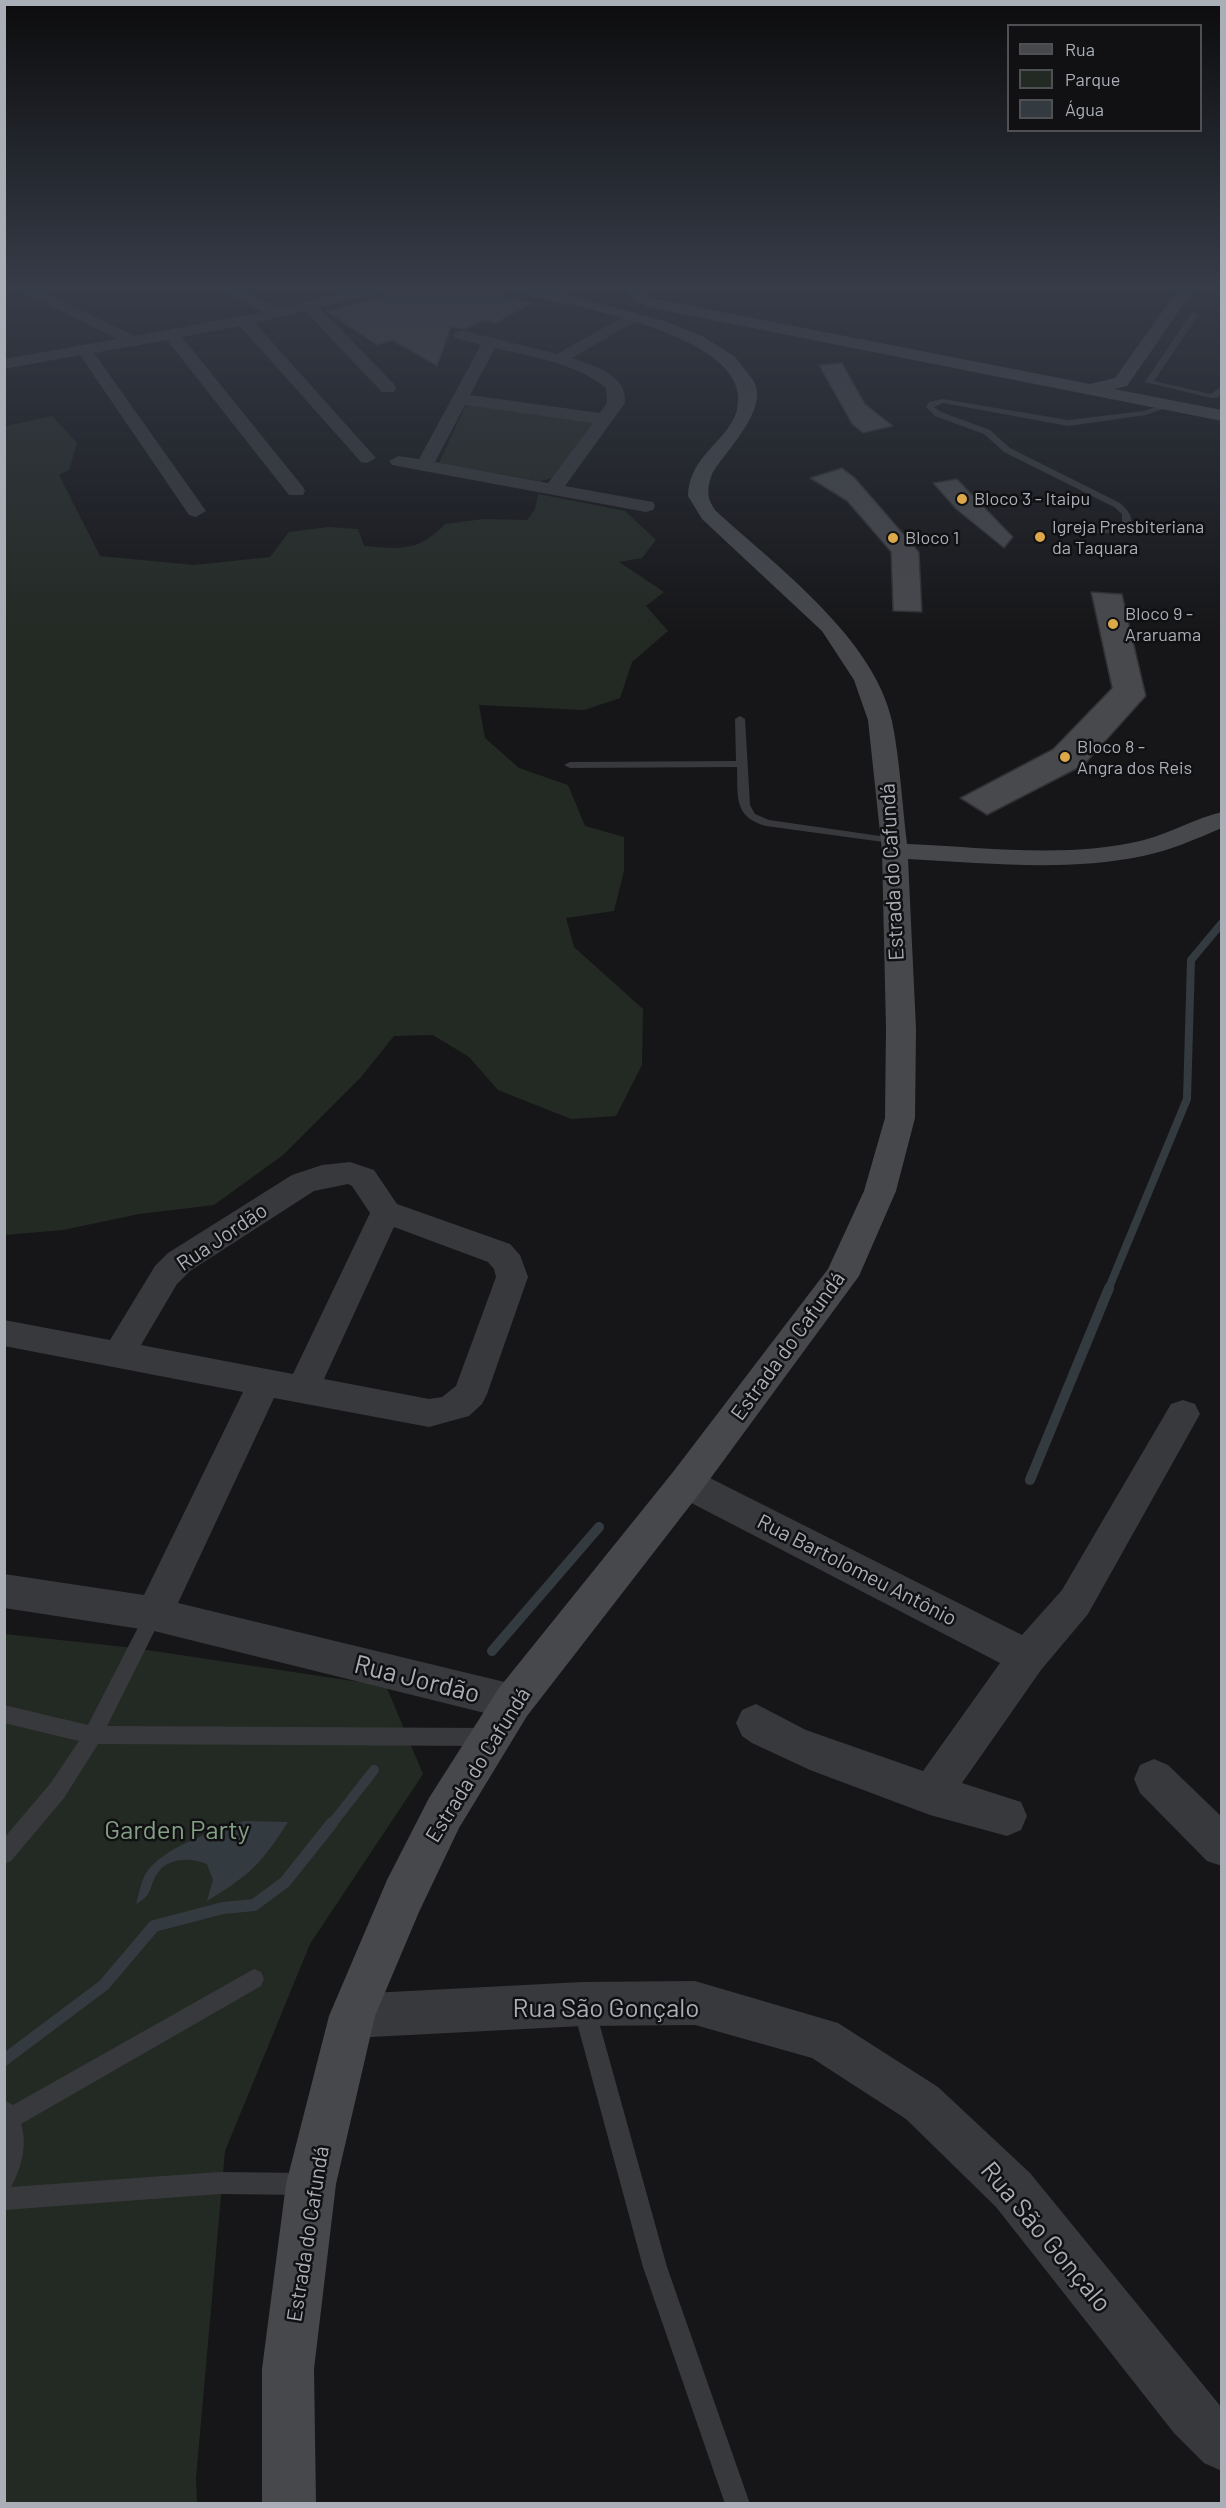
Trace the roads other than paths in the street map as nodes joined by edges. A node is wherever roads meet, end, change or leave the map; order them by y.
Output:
1 (122, 405) edge
2 (228, 405) edge
3 (319, 405) edge
4 (459, 405) edge
5 (505, 405) edge
6 (614, 405) edge
7 (747, 405) edge
8 (931, 405) edge
9 (966, 405) edge
10 (1165, 405) joint
11 (1221, 416) edge
12 (604, 419) junction
13 (367, 458) dead end
14 (398, 461) dead end
15 (424, 466) junction
16 (553, 489) junction
17 (296, 491) dead end
18 (646, 506) dead end
19 (196, 511) dead end
20 (1094, 531) dead end
21 (740, 719) dead end
22 (742, 764) junction
23 (570, 765) dead end
24 (1221, 819) edge
25 (895, 846) junction
26 (386, 1212) junction
27 (4, 1333) edge
28 (119, 1353) junction
29 (264, 1383) junction
30 (302, 1390) junction
31 (1183, 1414) dead end
32 (686, 1483) junction
33 (4, 1591) edge
34 (154, 1614) junction
35 (1027, 1657) junction
36 (513, 1702) junction
37 (4, 1714) edge
38 (756, 1722) dead end
39 (93, 1735) junction
40 (491, 1737) junction
41 (1154, 1779) dead end
42 (930, 1795) junction
43 (1007, 1816) dead end
44 (1221, 1846) edge
45 (4, 1854) edge
46 (254, 1979) dead end
47 (582, 2004) junction
48 (352, 2016) junction
49 (7, 2115) edge
50 (4, 2179) edge
51 (311, 2184) junction
52 (4, 2199) edge
53 (1221, 2445) edge
54 (289, 2504) edge
55 (738, 2504) edge

1 - 19 street
2 - 17 street
3 - 13 street
4 - 15 street
5 - 12 street
6 - 12 street
7 - 25 main road, Estrada do Cafundá
8 - 20 lane
9 - 10 lane
10 - 11 main road
12 - 16 street
14 - 15 street
15 - 16 street
16 - 18 street
21 - 22 lane
22 - 23 lane
22 - 25 lane
24 - 25 main road
25 - 32 main road, Estrada do Cafundá
26 - 28 street, Rua Jordão
26 - 30 street
26 - 30 street
27 - 28 street
28 - 29 street
29 - 30 street
29 - 34 street
31 - 35 street
32 - 35 street, Rua Bartolomeu Antônio
32 - 36 main road, Estrada do Cafundá
33 - 34 street, Rua Jordão
34 - 36 street, Rua Jordão
34 - 39 lane
35 - 42 street
36 - 40 main road, Estrada do Cafundá
37 - 39 lane
38 - 42 street
39 - 40 lane
39 - 45 lane
40 - 48 main road, Estrada do Cafundá
41 - 44 street
42 - 43 street
46 - 49 lane
47 - 48 street, Rua São Gonçalo
47 - 53 street, Rua São Gonçalo
47 - 55 lane
48 - 51 main road, Estrada do Cafundá
49 - 50 lane
51 - 52 lane
51 - 54 main road, Estrada do Cafundá

